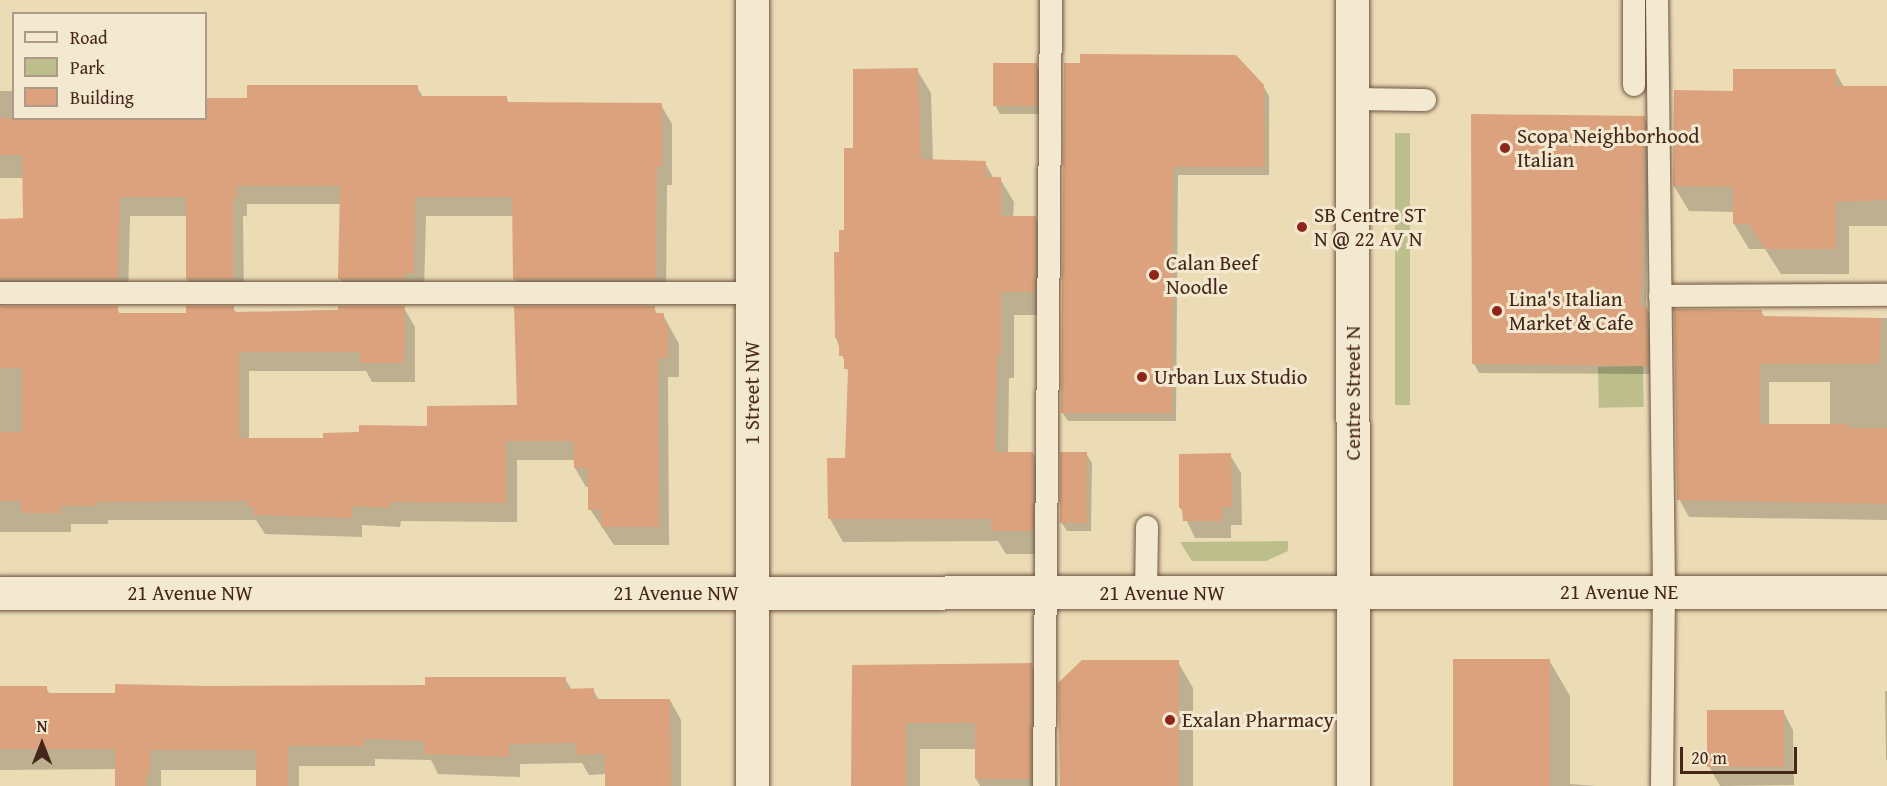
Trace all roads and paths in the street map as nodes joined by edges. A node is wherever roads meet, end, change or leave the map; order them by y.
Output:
1 (752, 0) edge
2 (1051, 0) edge
3 (1352, 0) edge
4 (1634, 0) edge
5 (1657, 0) edge
6 (1634, 85) dead end
7 (1352, 99) junction
8 (1425, 100) dead end
9 (0, 293) edge
10 (752, 293) junction
11 (1887, 295) edge
12 (1660, 296) junction
13 (1147, 527) dead end
14 (1664, 592) junction
15 (1887, 592) edge
16 (0, 593) edge
17 (752, 593) junction
18 (1044, 593) junction
19 (1146, 593) junction
20 (1352, 593) junction
21 (752, 786) edge
22 (1044, 786) edge
23 (1353, 786) edge
24 (1662, 786) edge

1 - 10 street, 1 Street NW
2 - 18 lane
3 - 7 street, Centre Street N
4 - 6 lane
5 - 12 lane
7 - 8 lane
7 - 20 street, Centre Street N
9 - 10 lane
10 - 17 street, 1 Street NW
11 - 12 lane
12 - 14 lane
13 - 19 lane
14 - 15 street, 21 Avenue NE
14 - 20 street, 21 Avenue NE
14 - 24 lane
16 - 17 street, 21 Avenue NW
17 - 18 street, 21 Avenue NW
17 - 21 street, 1 Street NW
18 - 19 street, 21 Avenue NW
18 - 22 lane
19 - 20 street, 21 Avenue NW
20 - 23 street, Centre Street N

